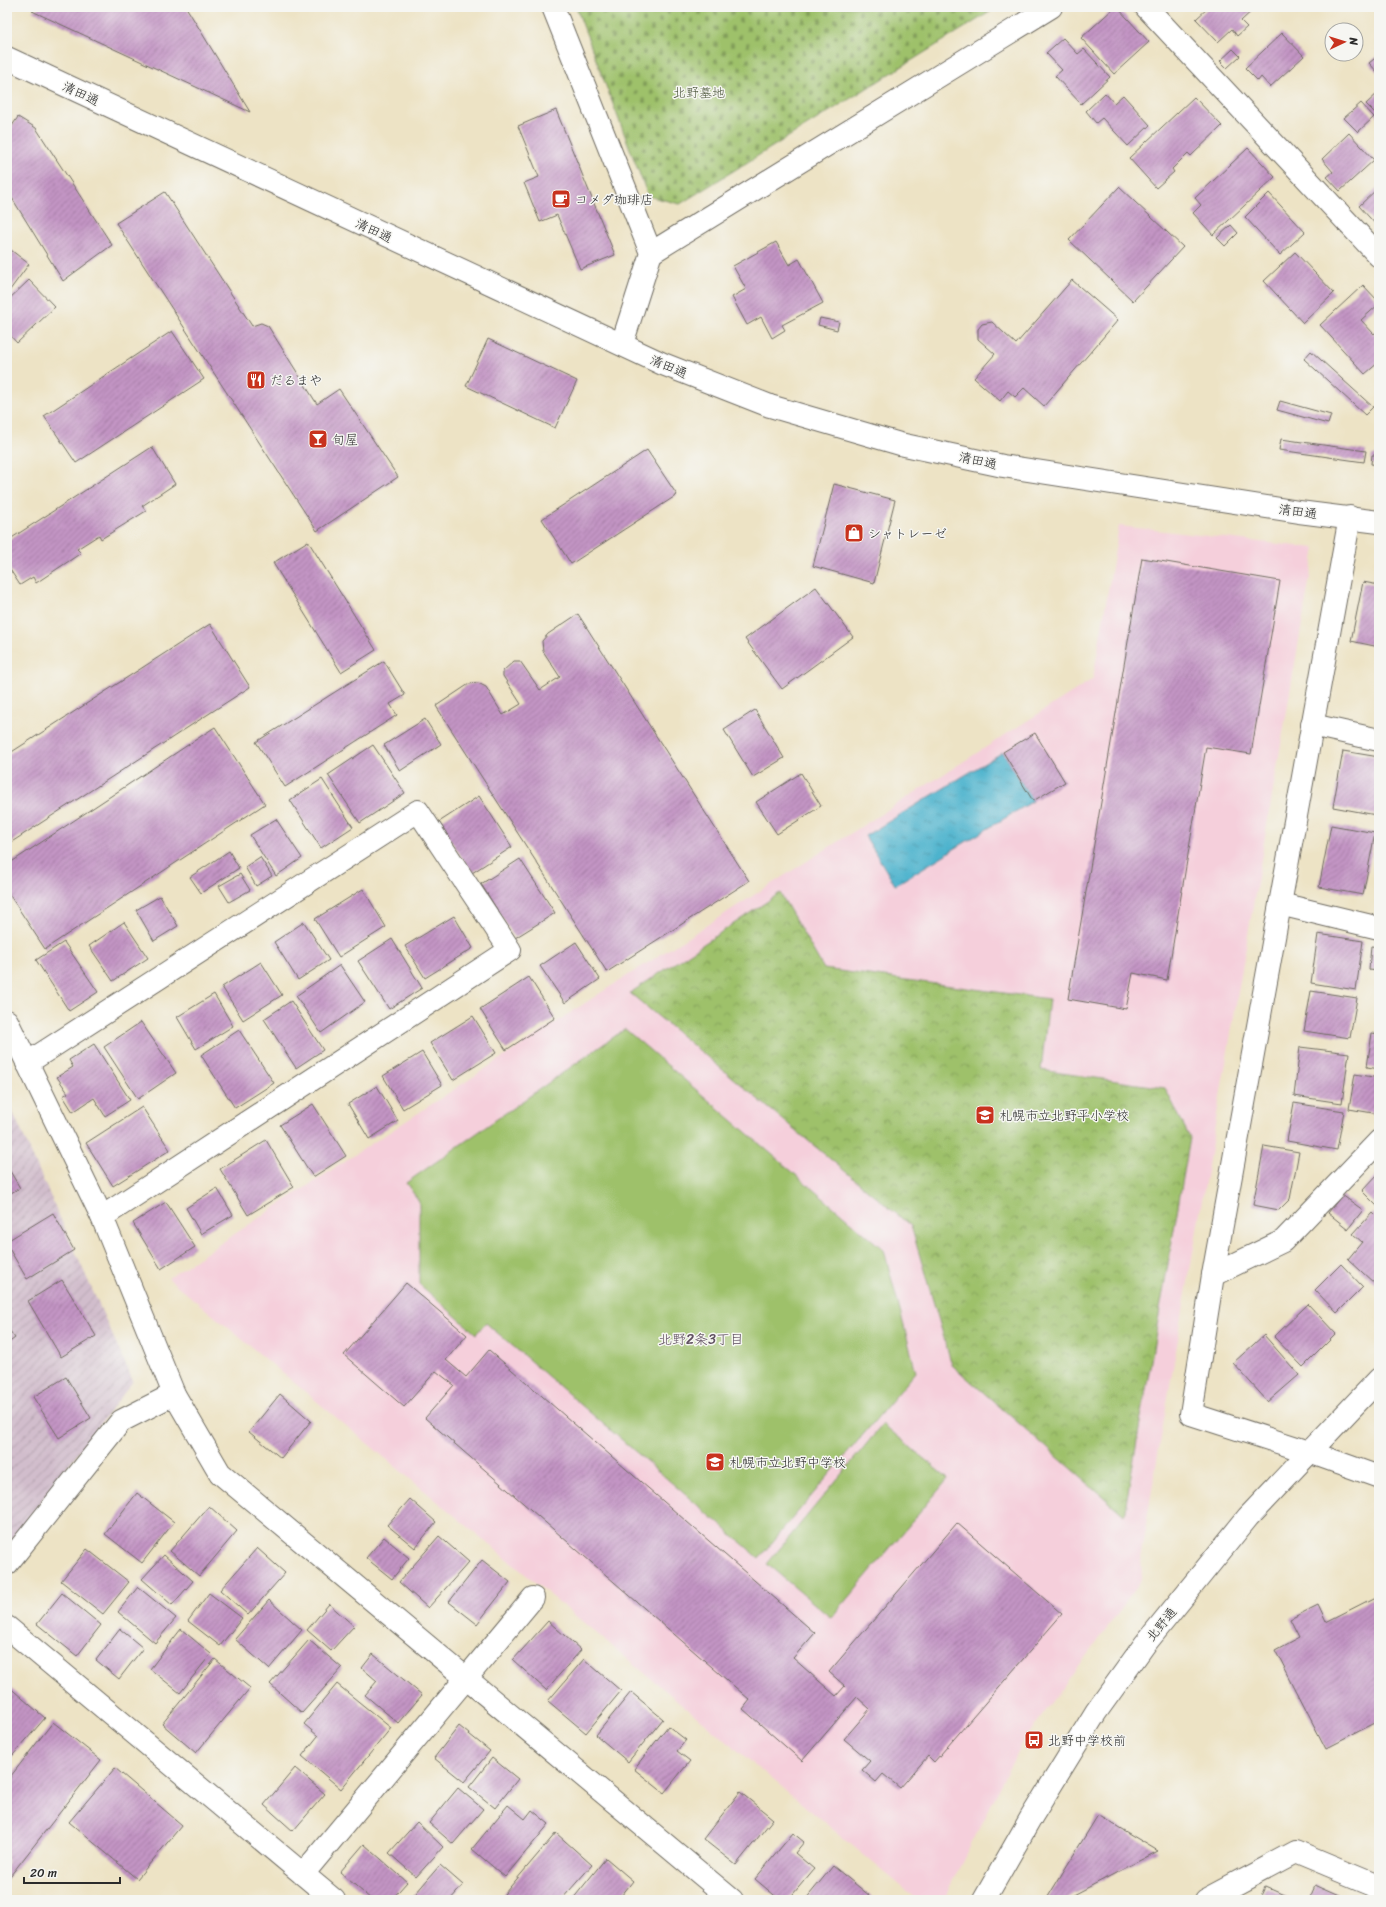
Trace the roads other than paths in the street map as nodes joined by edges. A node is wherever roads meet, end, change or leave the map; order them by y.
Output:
1 (554, 7) edge
2 (1051, 7) edge
3 (1146, 7) edge
4 (7, 58) edge
5 (651, 253) junction
6 (1379, 256) edge
7 (622, 344) junction
8 (1350, 517) junction
9 (1379, 522) edge
10 (1312, 725) junction
11 (1379, 740) edge
12 (1280, 904) junction
13 (1379, 928) edge
14 (7, 1021) edge
15 (27, 1063) junction
16 (1379, 1141) edge
17 (102, 1217) junction
18 (1213, 1275) junction
19 (1379, 1379) edge
20 (174, 1394) junction
21 (1309, 1452) junction
22 (1379, 1477) edge
23 (7, 1564) edge
24 (533, 1598) dead end
25 (7, 1627) edge
26 (466, 1679) junction
27 (303, 1874) junction
28 (1379, 1887) edge
29 (334, 1900) edge
30 (732, 1900) edge
31 (984, 1900) edge
32 (1206, 1900) edge

1 - 5 street
2 - 5 street
3 - 6 street
4 - 7 street, 清田通
5 - 7 street
7 - 8 street, 清田通
8 - 9 street, 清田通
8 - 10 street
10 - 11 street
10 - 12 street
12 - 13 street
12 - 18 street
14 - 15 street
15 - 17 street
15 - 17 street
16 - 18 street
17 - 20 street
18 - 21 street
19 - 21 street, 北野通
20 - 23 street
20 - 26 street
21 - 22 street
21 - 31 street, 北野通
24 - 26 street
25 - 27 street
26 - 27 street
26 - 30 street
27 - 29 street
28 - 32 street

